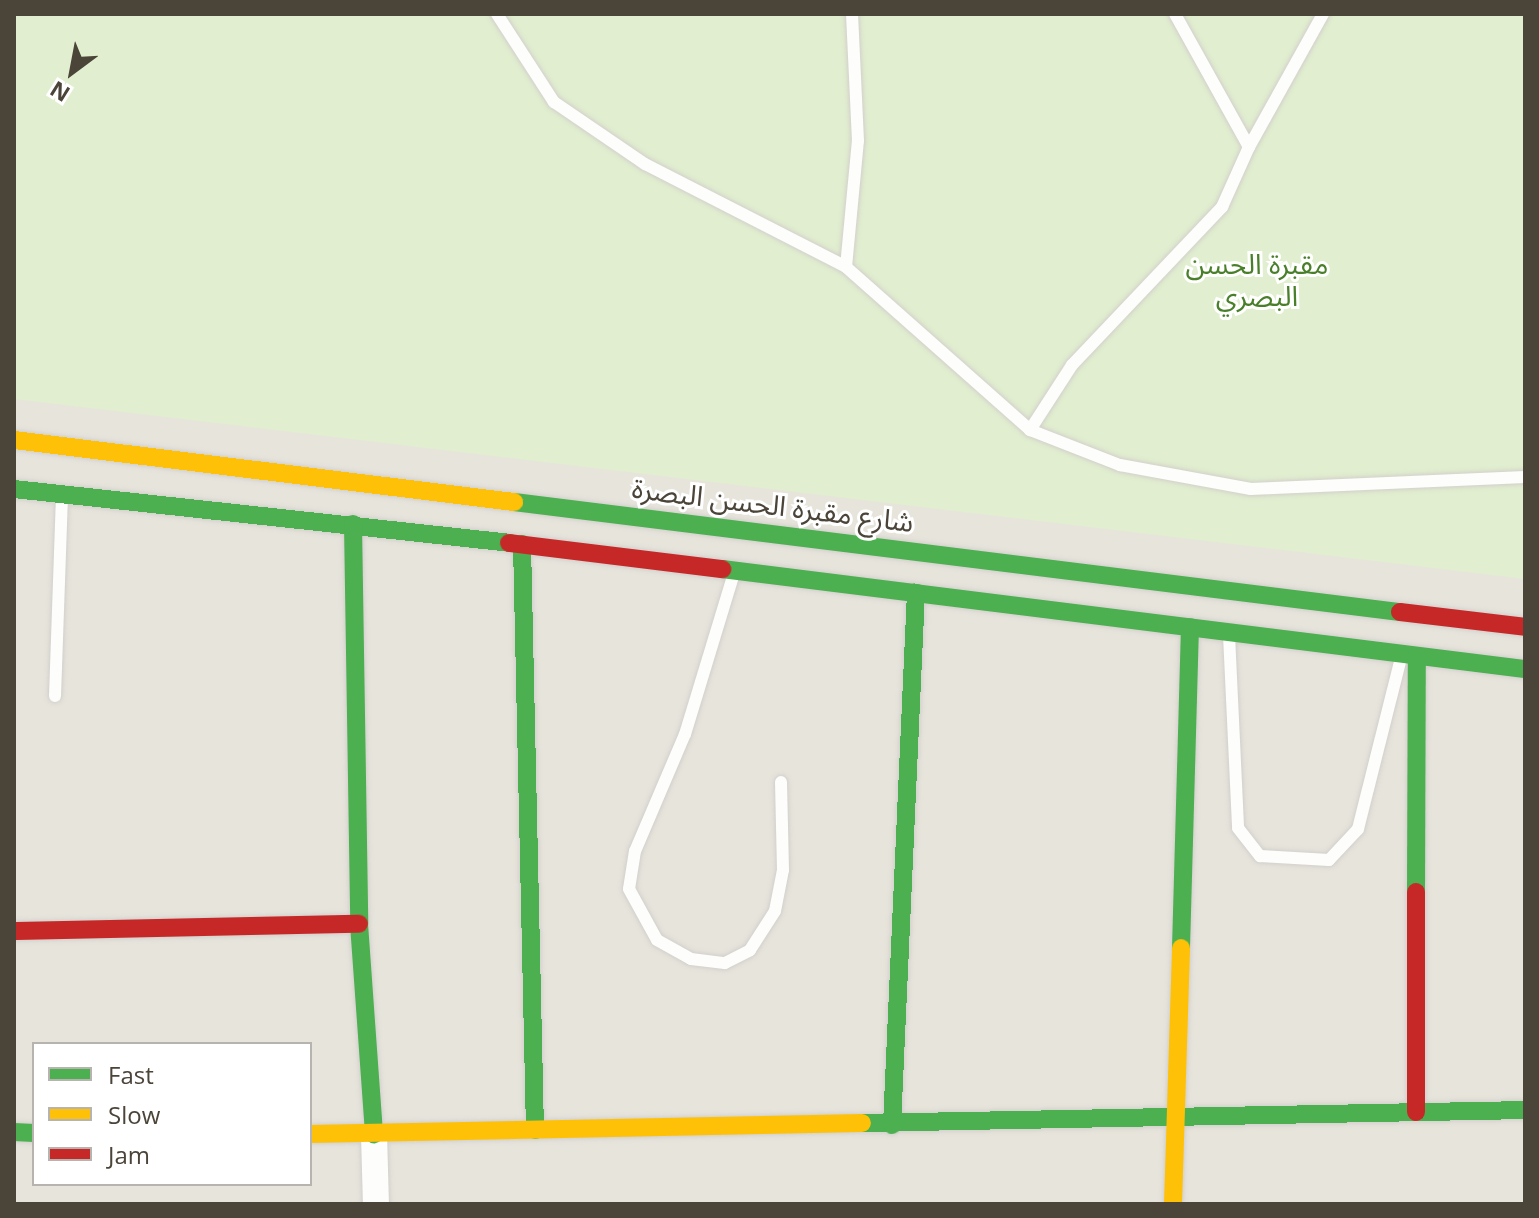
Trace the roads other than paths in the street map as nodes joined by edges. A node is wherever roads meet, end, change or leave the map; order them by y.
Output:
1 (497, 14) edge
2 (852, 14) edge
3 (1175, 14) edge
4 (1323, 14) edge
5 (1249, 147) junction
6 (846, 267) junction
7 (1030, 430) junction
8 (14, 440) edge
9 (63, 446) junction
10 (1525, 477) edge
11 (14, 489) edge
12 (62, 496) junction
13 (353, 524) junction
14 (751, 529) junction
15 (522, 544) junction
16 (741, 571) junction
17 (916, 593) junction
18 (1190, 627) junction
19 (1525, 627) edge
20 (1229, 632) junction
21 (1409, 656) junction
22 (1525, 669) edge
23 (55, 696) dead end
24 (781, 782) dead end
25 (359, 924) junction
26 (14, 931) edge
27 (1525, 1110) edge
28 (1416, 1112) junction
29 (1181, 1117) junction
30 (892, 1125) junction
31 (535, 1130) junction
32 (312, 1134) edge
33 (374, 1134) junction
34 (376, 1204) edge
35 (1173, 1204) edge

1 - 6 lane
2 - 6 lane
3 - 5 lane
4 - 5 lane
5 - 7 lane
6 - 7 lane
7 - 10 lane
8 - 9 street, شارع مقبرة الحسن البصرة
9 - 12 street
9 - 14 street, شارع مقبرة الحسن البصرة
11 - 12 street
12 - 13 street
12 - 23 lane
13 - 15 street
13 - 25 street
14 - 16 street
14 - 19 street, شارع مقبرة الحسن البصرة
15 - 16 street
15 - 31 street
16 - 17 street
16 - 24 lane
17 - 18 street
17 - 30 street
18 - 20 street
18 - 29 street
20 - 21 street
20 - 21 lane
21 - 22 street
21 - 28 street
25 - 26 street
25 - 33 street
27 - 28 street
28 - 29 street
29 - 30 street
29 - 35 street
30 - 31 street
31 - 33 street
32 - 33 street
33 - 34 street

